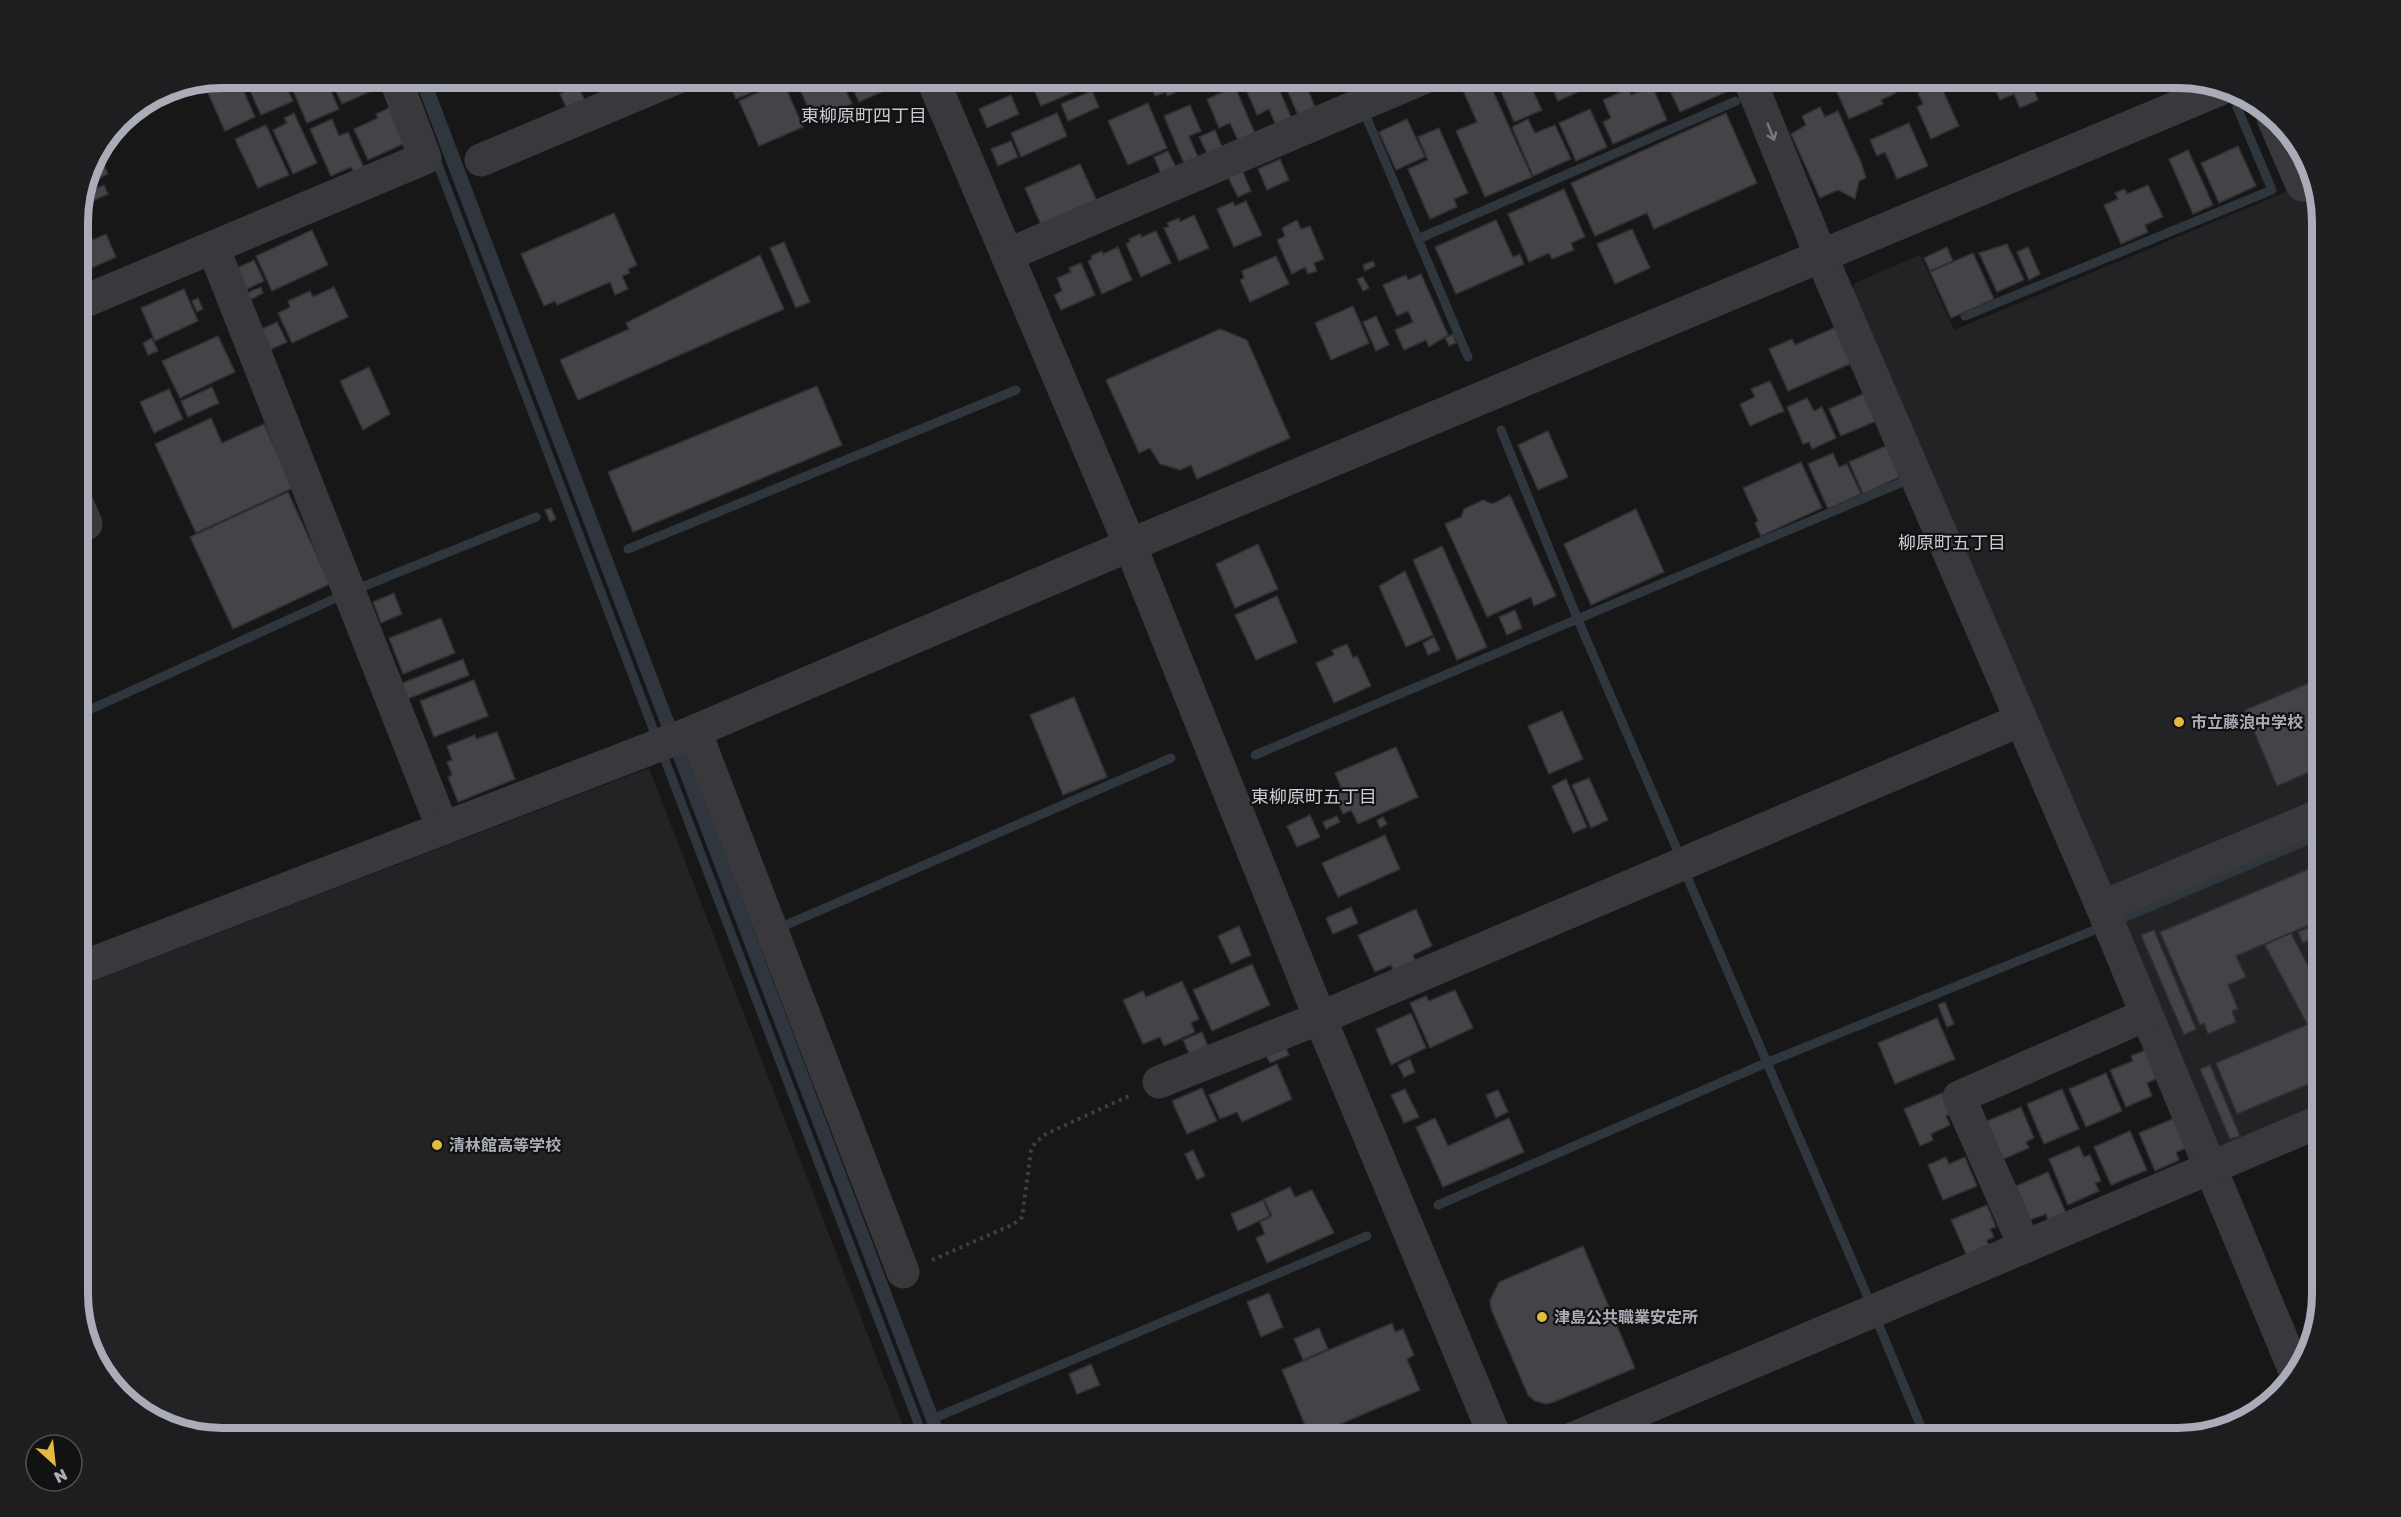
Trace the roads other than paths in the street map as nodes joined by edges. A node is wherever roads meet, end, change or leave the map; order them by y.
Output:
1 (1399, 88) edge
2 (1753, 88) edge
3 (399, 89) edge
4 (650, 89) edge
5 (937, 89) edge
6 (2211, 93) edge
7 (2282, 138) edge
8 (480, 160) dead end
9 (2302, 185) dead end
10 (213, 247) junction
11 (1007, 255) junction
12 (1821, 256) junction
13 (89, 299) edge
14 (1130, 545) junction
15 (2021, 720) junction
16 (692, 733) junction
17 (2312, 819) edge
18 (443, 829) junction
19 (2102, 907) junction
20 (89, 965) edge
21 (2146, 1015) junction
22 (1320, 1018) junction
23 (1159, 1082) road end
24 (2312, 1125) edge
25 (2209, 1169) junction
26 (2025, 1247) junction
27 (903, 1272) road end
28 (2293, 1365) edge
29 (1491, 1428) edge
30 (1598, 1428) edge

1 - 11 street
2 -> 12 street
3 - 10 street
4 - 8 street
5 - 11 street
6 - 12 street
7 - 9 street
10 - 13 street
10 - 18 street
11 - 14 street
12 - 14 street
12 - 15 street
14 - 16 street
14 - 22 street
15 - 19 street
15 - 22 street
16 - 18 street
16 - 27 street
17 - 19 street
18 - 20 street
19 - 21 street
21 - 25 street
21 - 26 street
22 - 23 street
22 - 29 street
24 - 25 street
25 - 26 street
25 - 28 street
26 - 30 street

